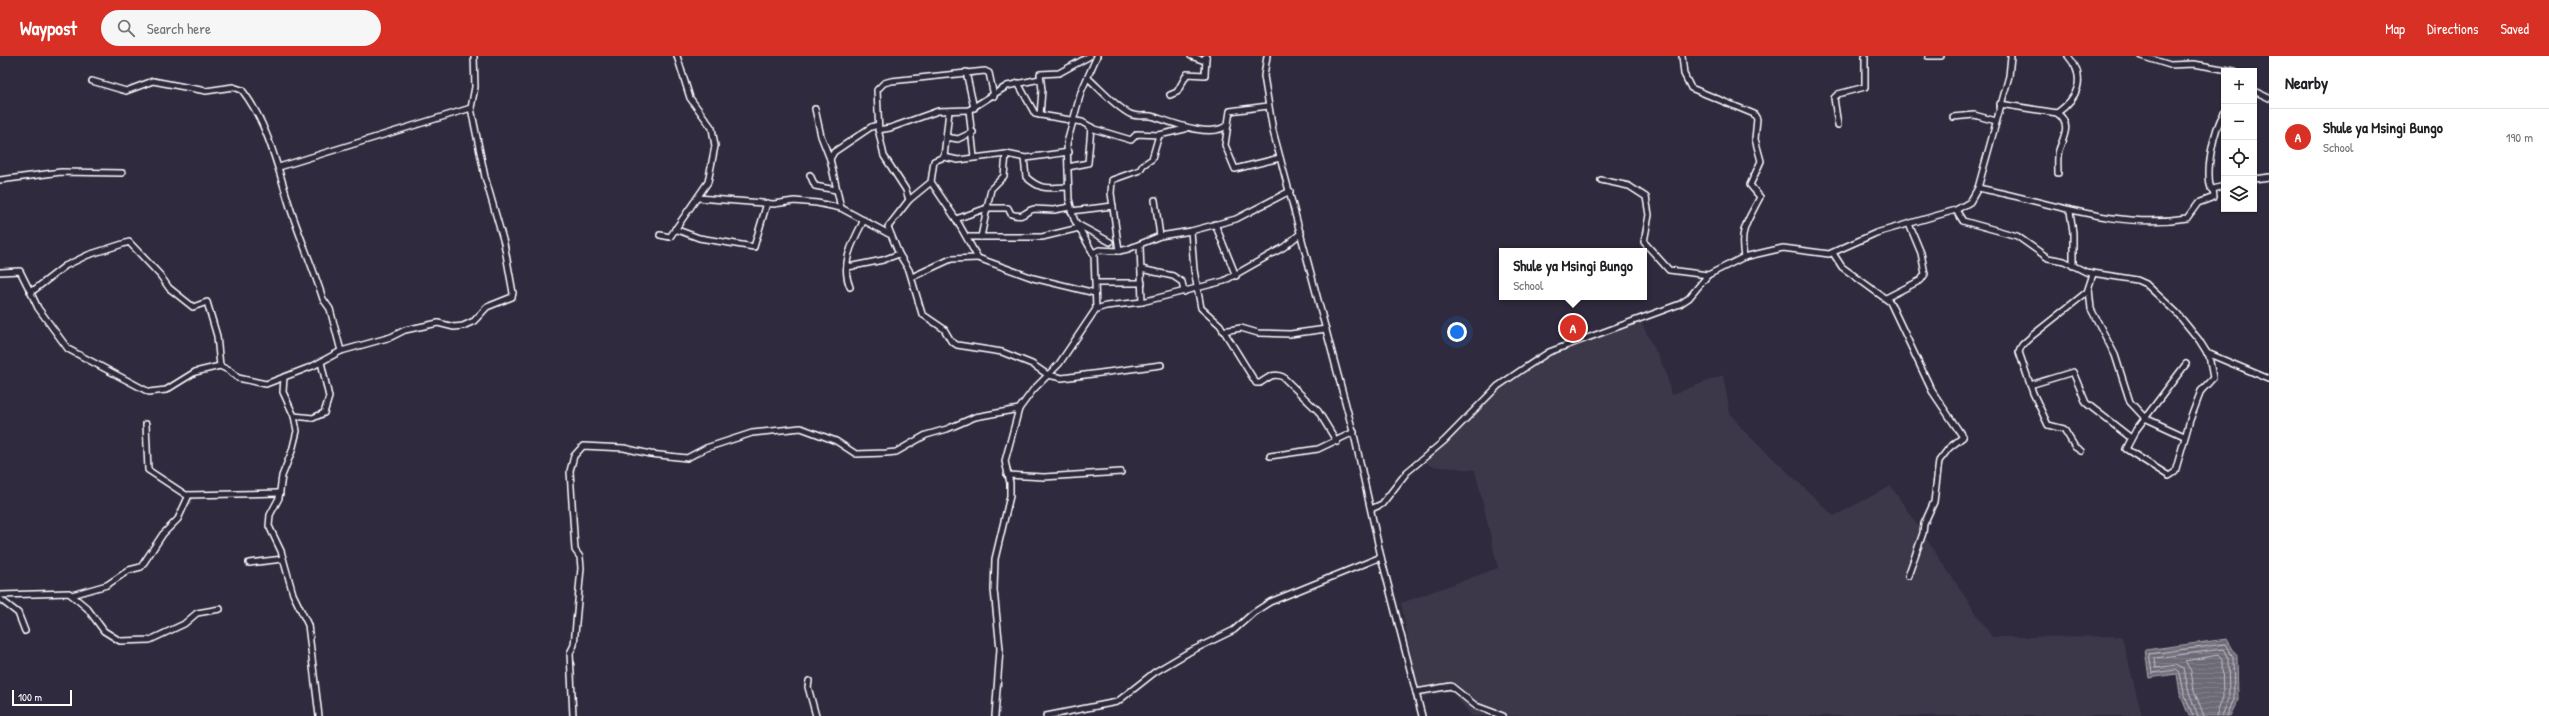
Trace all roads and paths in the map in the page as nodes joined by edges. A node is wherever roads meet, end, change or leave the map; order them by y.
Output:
1 (474, 56) edge
2 (677, 56) edge
3 (1090, 56) edge
4 (1097, 56) edge
5 (1191, 56) edge
6 (1267, 56) edge
7 (1682, 56) edge
8 (1865, 56) edge
9 (1928, 56) edge
10 (1941, 56) edge
11 (2011, 56) edge
12 (2068, 56) edge
13 (2141, 56) edge
14 (1206, 57) edge
15 (2221, 69) edge
16 (966, 72) junction
17 (1088, 78) junction
18 (1040, 79) junction
19 (92, 81) dead end
20 (1018, 83) junction
21 (2257, 92) edge
22 (1170, 95) dead end
23 (994, 96) junction
24 (2269, 98) edge
25 (2000, 104) junction
26 (1268, 106) junction
27 (471, 108) junction
28 (815, 109) dead end
29 (971, 109) junction
30 (949, 111) junction
31 (2057, 113) junction
32 (1040, 115) junction
33 (1953, 117) dead end
34 (2221, 118) edge
35 (1074, 121) junction
36 (1996, 121) junction
37 (1228, 124) junction
38 (1838, 125) dead end
39 (878, 128) junction
40 (1091, 128) junction
41 (1186, 128) junction
42 (973, 132) junction
43 (1159, 135) junction
44 (946, 137) junction
45 (1069, 152) junction
46 (1006, 154) junction
47 (944, 157) junction
48 (974, 158) junction
49 (1024, 158) junction
50 (1280, 158) junction
51 (830, 159) junction
52 (279, 167) junction
53 (1068, 167) junction
54 (122, 173) dead end
55 (2058, 173) dead end
56 (810, 175) dead end
57 (2269, 177) edge
58 (2257, 179) edge
59 (0, 180) edge
60 (1601, 180) dead end
61 (931, 182) junction
62 (1068, 187) junction
63 (2221, 187) edge
64 (1978, 188) junction
65 (836, 190) junction
66 (1290, 191) junction
67 (2212, 191) junction
68 (698, 198) junction
69 (909, 200) junction
70 (1155, 200) dead end
71 (767, 203) junction
72 (1113, 206) junction
73 (841, 208) junction
74 (987, 208) junction
75 (1071, 209) junction
76 (1956, 210) junction
77 (2070, 211) junction
78 (956, 218) junction
79 (864, 220) junction
80 (1215, 224) junction
81 (1909, 224) junction
82 (1077, 226) junction
83 (675, 229) junction
84 (1191, 231) junction
85 (1301, 233) junction
86 (889, 234) junction
87 (660, 235) dead end
88 (1160, 236) junction
89 (967, 237) junction
90 (980, 237) junction
91 (1110, 242) dead end
92 (1140, 246) junction
93 (1119, 251) junction
94 (1093, 253) junction
95 (1833, 253) junction
96 (899, 254) junction
97 (1744, 257) junction
98 (978, 258) junction
99 (2073, 266) junction
100 (848, 267) junction
101 (1141, 269) junction
102 (0, 272) edge
103 (1708, 274) junction
104 (2093, 274) junction
105 (1236, 276) junction
106 (912, 277) junction
107 (1096, 283) junction
108 (1142, 283) junction
109 (850, 287) dead end
110 (29, 289) junction
111 (1196, 289) junction
112 (2089, 289) junction
113 (1184, 292) junction
114 (1095, 293) junction
115 (1886, 298) junction
116 (1142, 302) junction
117 (1096, 309) junction
118 (1326, 329) junction
119 (1223, 331) junction
120 (341, 351) junction
121 (2207, 353) junction
122 (321, 362) junction
123 (2186, 364) dead end
124 (1161, 365) dead end
125 (220, 366) junction
126 (1048, 375) junction
127 (284, 377) junction
128 (2269, 379) edge
129 (2030, 385) junction
130 (1019, 409) junction
131 (294, 416) junction
132 (2145, 418) junction
133 (146, 424) dead end
134 (1354, 432) junction
135 (2184, 436) junction
136 (2131, 438) junction
137 (1337, 442) junction
138 (2081, 451) dead end
139 (1270, 456) dead end
140 (1121, 472) dead end
141 (1007, 475) junction
142 (280, 493) junction
143 (189, 495) junction
144 (1371, 508) junction
145 (1381, 557) junction
146 (283, 558) junction
147 (249, 563) dead end
148 (1908, 576) dead end
149 (0, 595) edge
150 (72, 595) junction
151 (0, 599) edge
152 (220, 609) dead end
153 (25, 631) dead end
154 (809, 680) dead end
155 (1416, 692) junction
156 (319, 716) edge
157 (573, 716) edge
158 (816, 716) edge
159 (995, 716) edge
160 (1046, 716) edge
161 (1422, 716) edge
162 (1503, 716) edge

1 - 27 street
2 - 68 street
3 - 18 street
4 - 17 street
5 - 14 street
6 - 26 street
7 - 97 street
8 - 38 street
9 - 10 street
11 - 25 street
12 - 31 street
13 - 15 street
14 - 22 street
16 - 23 street
16 - 29 street
16 - 39 street
17 - 35 street
17 - 41 street
18 - 20 street
18 - 32 street
19 - 52 street
20 - 23 street
20 - 32 street
21 - 24 street
23 - 29 street
25 - 31 street
25 - 36 street
26 - 37 street
26 - 50 street
27 - 52 street
27 - 120 street
28 - 51 street
29 - 30 street
29 - 42 street
30 - 39 street
30 - 44 street
31 - 55 street
32 - 35 street
33 - 36 street
34 - 67 street
35 - 40 street
35 - 45 street
36 - 64 street
37 - 41 street
37 - 50 street
39 - 51 street
39 - 69 street
40 - 43 street
40 - 53 street
41 - 43 street
42 - 44 street
42 - 48 street
43 - 72 street
44 - 47 street
45 - 49 street
45 - 53 street
46 - 48 street
46 - 49 street
46 - 74 street
47 - 48 street
47 - 61 street
49 - 62 street
50 - 66 street
51 - 65 street
52 - 120 street
53 - 62 street
54 - 59 street
56 - 65 street
57 - 58 street
60 - 103 street
61 - 69 street
61 - 78 street
62 - 75 street
63 - 67 street
64 - 76 street
64 - 77 street
65 - 73 street
66 - 80 street
66 - 85 street
67 - 77 street
68 - 71 street
68 - 83 street
69 - 86 street
70 - 88 street
71 - 73 street
71 - 83 street
72 - 75 street
72 - 93 street
73 - 79 street
74 - 75 street
74 - 78 street
74 - 90 street
75 - 82 street
76 - 81 street
76 - 99 street
77 - 99 street
78 - 89 street
79 - 86 street
79 - 100 street
80 - 84 street
80 - 105 street
81 - 95 street
81 - 115 street
82 - 90 street
82 - 91 street
82 - 94 street
83 - 87 street
84 - 88 street
84 - 111 street
85 - 105 street
85 - 118 street
86 - 96 street
88 - 92 street
89 - 90 street
89 - 98 street
92 - 93 street
92 - 101 street
93 - 94 street
94 - 107 street
95 - 97 street
95 - 115 street
96 - 100 street
96 - 106 street
97 - 103 street
98 - 106 street
98 - 114 street
99 - 104 street
100 - 109 street
101 - 108 street
101 - 113 street
102 - 110 street
103 - 144 street
104 - 112 street
104 - 121 street
105 - 111 street
106 - 126 street
107 - 108 street
107 - 114 street
108 - 116 street
110 - 125 street
110 - 125 street
111 - 113 street
111 - 119 street
112 - 129 street
112 - 132 street
113 - 116 street
114 - 117 street
115 - 148 street
116 - 117 street
117 - 126 street
118 - 119 street
118 - 134 street
119 - 137 street
120 - 122 street
121 - 128 street
121 - 135 street
122 - 127 street
122 - 131 street
123 - 132 street
124 - 126 street
125 - 127 street
126 - 130 street
127 - 131 street
129 - 136 street
129 - 138 street
130 - 141 street
130 - 157 street
131 - 142 street
132 - 135 street
132 - 136 street
133 - 143 street
134 - 137 street
134 - 144 street
135 - 136 street
137 - 139 street
140 - 141 street
141 - 159 street
142 - 143 street
142 - 146 street
143 - 150 street
144 - 145 street
145 - 155 street
145 - 160 street
146 - 147 street
146 - 156 street
149 - 150 street
150 - 152 street
151 - 153 street
154 - 158 street
155 - 161 street
155 - 162 street

